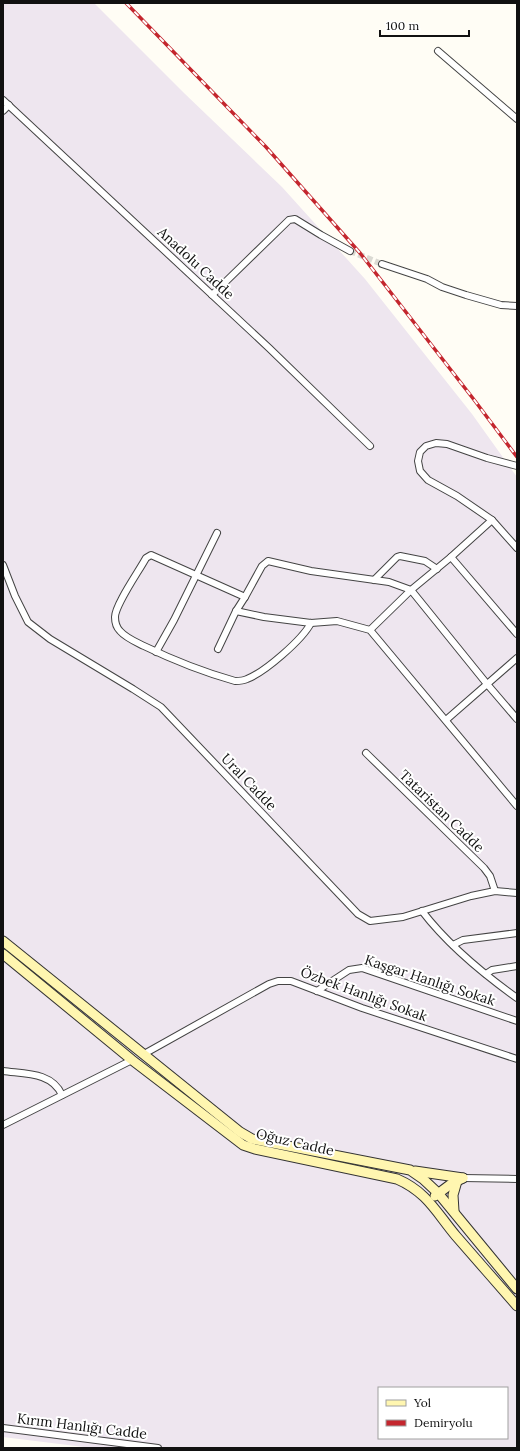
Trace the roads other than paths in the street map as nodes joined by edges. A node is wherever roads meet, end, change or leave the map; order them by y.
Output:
1 (438, 52) dead end
2 (3, 100) edge
3 (9, 105) junction
4 (3, 111) edge
5 (517, 119) edge
6 (350, 251) tunnel mouth
7 (382, 264) tunnel mouth
8 (212, 295) junction
9 (517, 306) edge
10 (370, 446) dead end
11 (517, 466) edge
12 (492, 520) junction
13 (217, 533) dead end
14 (517, 548) edge
15 (452, 557) junction
16 (3, 565) edge
17 (437, 569) junction
18 (195, 576) junction
19 (374, 580) junction
20 (410, 590) junction
21 (245, 597) junction
22 (236, 611) junction
23 (311, 623) junction
24 (370, 630) junction
25 (517, 634) edge
26 (218, 649) dead end
27 (156, 652) junction
28 (517, 658) edge
29 (487, 684) junction
30 (517, 719) edge
31 (446, 720) junction
32 (366, 753) dead end
33 (517, 806) edge
34 (495, 891) junction
35 (517, 893) edge
36 (422, 911) junction
37 (517, 933) edge
38 (3, 940) edge
39 (453, 945) junction
40 (3, 954) edge
41 (517, 966) edge
42 (486, 974) junction
43 (317, 991) junction
44 (517, 998) edge
45 (517, 1021) edge
46 (144, 1054) junction
47 (517, 1059) edge
48 (132, 1060) junction
49 (3, 1071) edge
50 (62, 1095) junction
51 (3, 1125) edge
52 (410, 1170) junction
53 (460, 1179) junction
54 (517, 1179) edge
55 (438, 1192) junction
56 (429, 1201) junction
57 (454, 1212) junction
58 (517, 1289) edge
59 (517, 1306) edge
60 (3, 1428) edge
61 (158, 1448) edge

1 - 5 street
2 - 3 street, Anadolu Cadde
3 - 4 street
3 - 8 street, Anadolu Cadde
6 - 8 street
7 - 9 street
8 - 10 street, Anadolu Cadde
11 - 12 street
12 - 14 street
12 - 15 street
13 - 18 street
15 - 17 street
15 - 25 street
16 - 36 street, Ural Cadde
17 - 19 street
17 - 20 street
18 - 21 street
18 - 27 street
18 - 27 street
19 - 20 street
19 - 21 street
20 - 24 street
20 - 29 street
21 - 22 street
22 - 23 street
22 - 26 street
23 - 24 street
23 - 27 street
24 - 31 street
28 - 29 street
29 - 30 street
29 - 31 street
31 - 33 street
32 - 34 street, Tataristan Cadde
34 - 35 street, Ural Cadde
34 - 36 street, Ural Cadde
36 - 39 street
37 - 39 street
38 - 46 street, Oğuz Cadde
39 - 42 street
40 - 48 street, Oğuz Cadde
41 - 42 street
42 - 44 street
43 - 45 street, Kaşgar Hanlığı Sokak
43 - 46 street, Özbek Hanlığı Sokak
43 - 47 street, Özbek Hanlığı Sokak
46 - 48 street
46 - 52 street, Oğuz Cadde
48 - 50 street
48 - 56 street, Oğuz Cadde
49 - 50 street
50 - 51 street
52 - 53 street
52 - 55 street, Oğuz Cadde
53 - 54 street
53 - 55 street
53 - 57 street
55 - 56 street
55 - 57 street, Oğuz Cadde
56 - 59 street, Oğuz Cadde
57 - 58 street, Oğuz Cadde
60 - 61 street, Kırım Hanlığı Cadde

